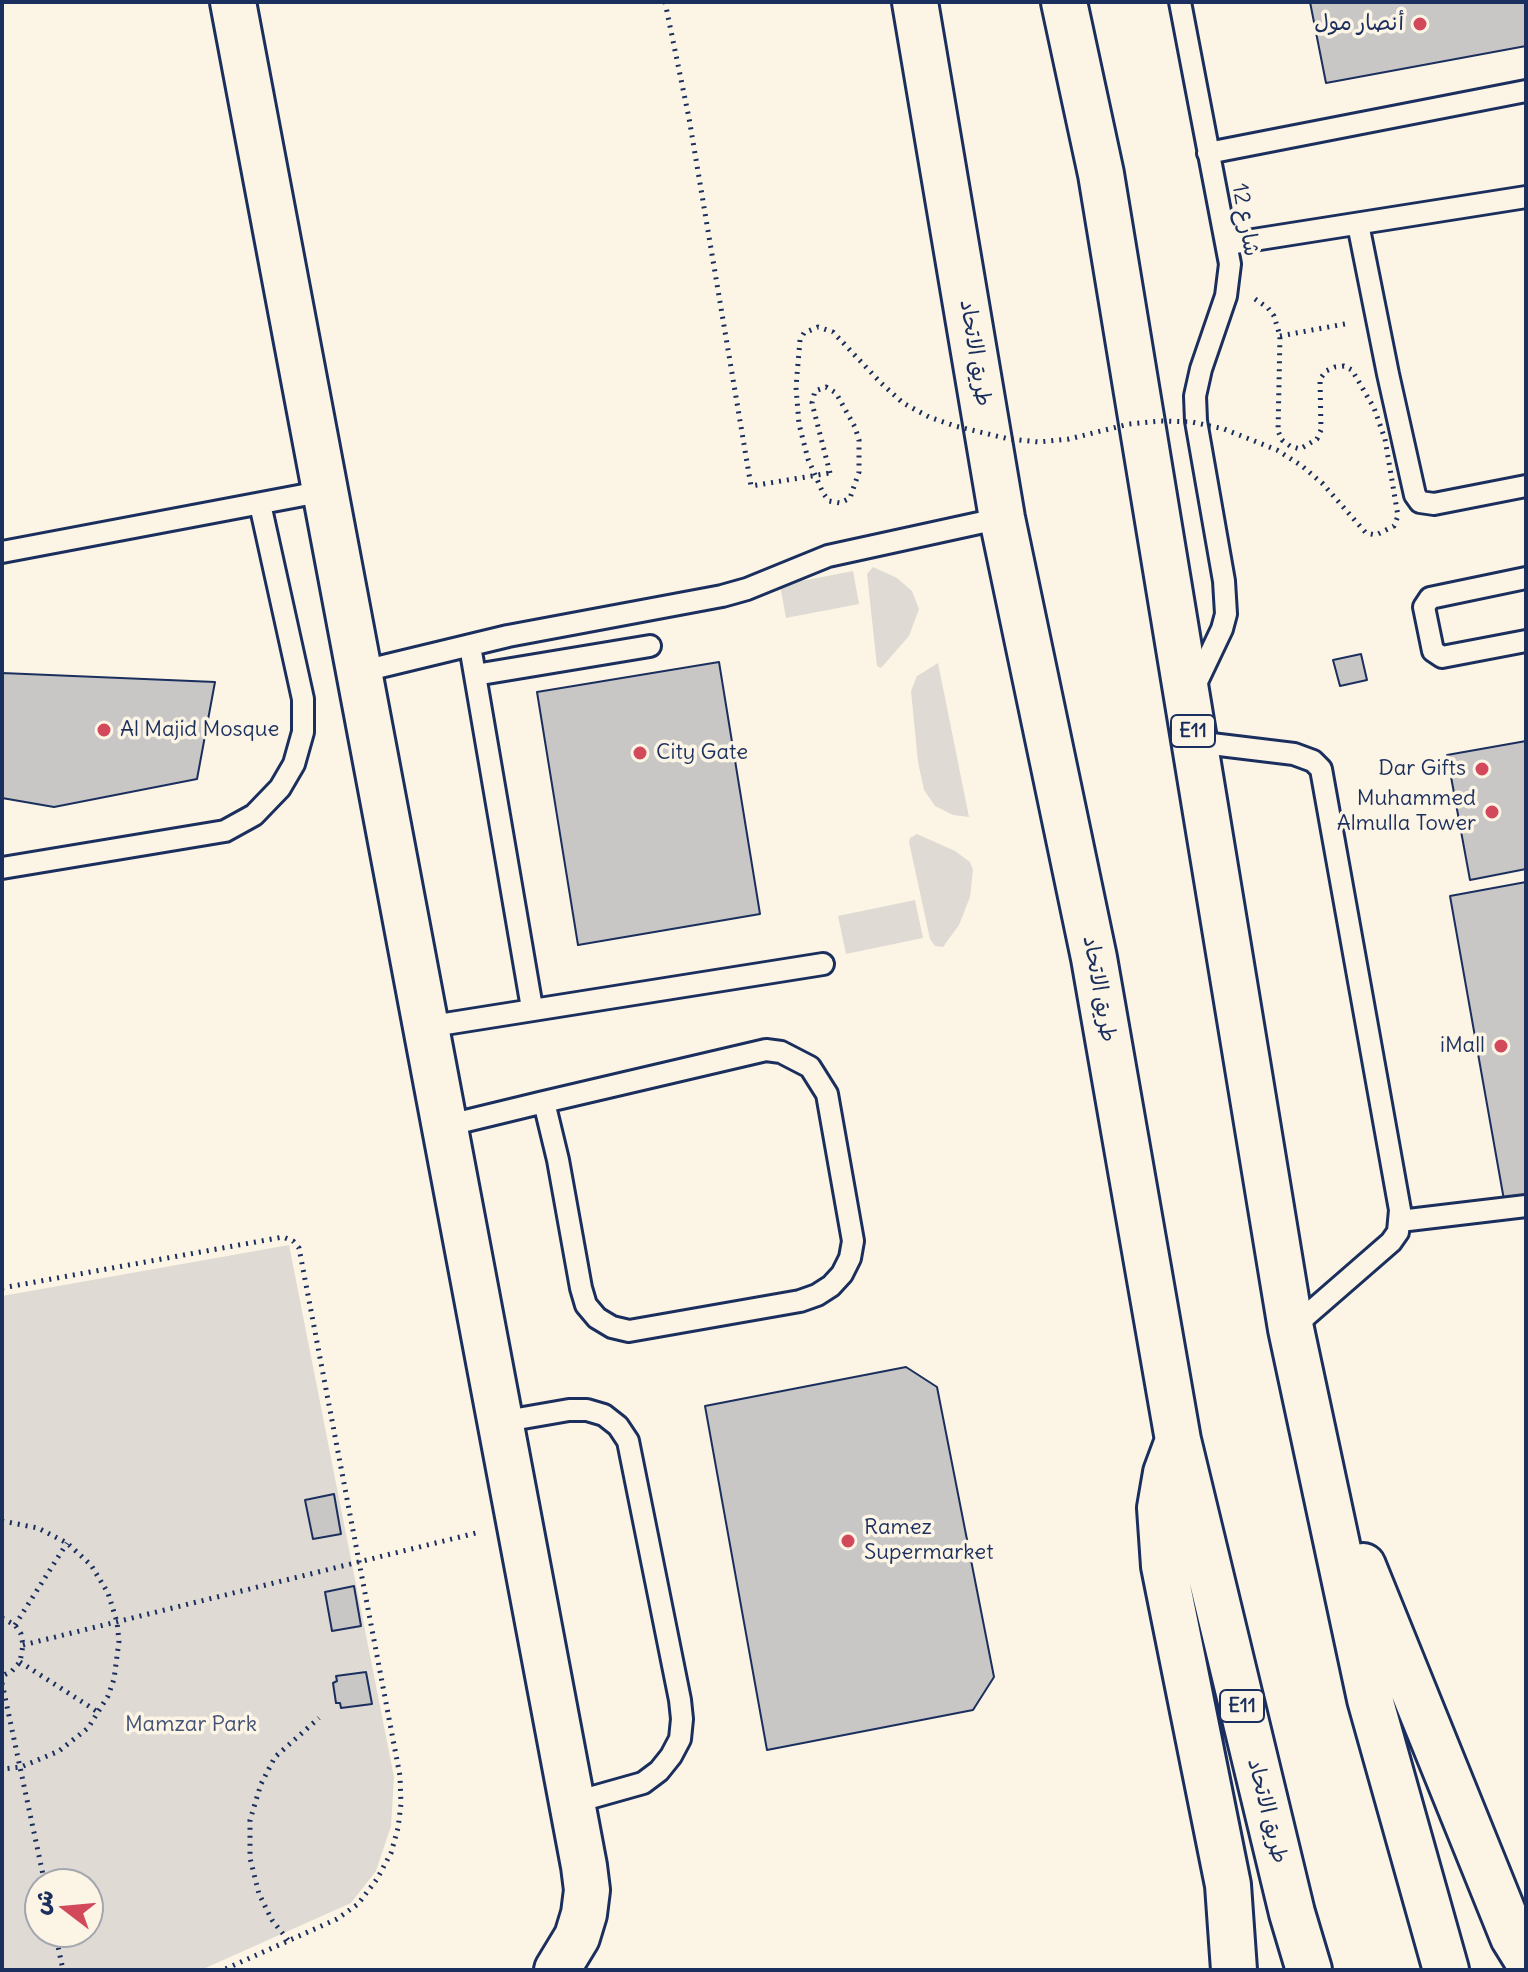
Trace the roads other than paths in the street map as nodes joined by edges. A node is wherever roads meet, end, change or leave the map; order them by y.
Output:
1 (233, 2) edge
2 (915, 2) edge
3 (1064, 2) edge
4 (1180, 2) edge
5 (1526, 91) edge
6 (1208, 153) junction
7 (1526, 197) edge
8 (1358, 224) junction
9 (1228, 244) junction
10 (1526, 486) edge
11 (325, 491) junction
12 (260, 504) junction
13 (1002, 518) junction
14 (2, 552) edge
15 (1526, 578) edge
16 (1526, 641) edge
17 (470, 646) junction
18 (650, 646) dead end
19 (359, 672) junction
20 (475, 675) junction
21 (1192, 722) junction
22 (2, 868) edge
23 (823, 964) dead end
24 (532, 1008) junction
25 (426, 1027) junction
26 (544, 1102) junction
27 (445, 1126) junction
28 (1526, 1206) edge
29 (1400, 1221) junction
30 (1291, 1329) junction
31 (500, 1422) junction
32 (1178, 1440) junction
33 (1321, 1461) junction
34 (572, 1803) junction
35 (1526, 1958) edge
36 (557, 1970) edge
37 (1234, 1970) edge
38 (1309, 1970) edge
39 (1446, 1970) edge

1 - 11 main road
2 - 13 main road, طريق الاتحاد / E11
3 - 21 main road, E11
4 - 6 lane, شارع 12
5 - 6 lane
6 - 9 lane, شارع 12
7 - 8 lane
8 - 9 lane
8 - 10 lane
9 - 21 lane, شارع 12
11 - 12 lane
11 - 19 main road
12 - 14 lane
12 - 22 lane
13 - 17 lane
13 - 32 main road, طريق الاتحاد / E11
15 - 16 lane
17 - 19 lane
17 - 20 lane
18 - 20 lane
19 - 25 main road
20 - 24 lane
21 - 29 lane
21 - 30 main road, E11
23 - 24 lane
24 - 25 lane
25 - 27 main road
26 - 26 lane
26 - 27 lane
27 - 31 main road
28 - 29 lane
29 - 30 lane
30 - 33 main road, E11
31 - 34 main road
31 - 34 lane
32 - 37 main road
32 - 38 main road, طريق الاتحاد / E11
33 - 35 main road
33 - 39 main road, E11
34 - 36 main road

